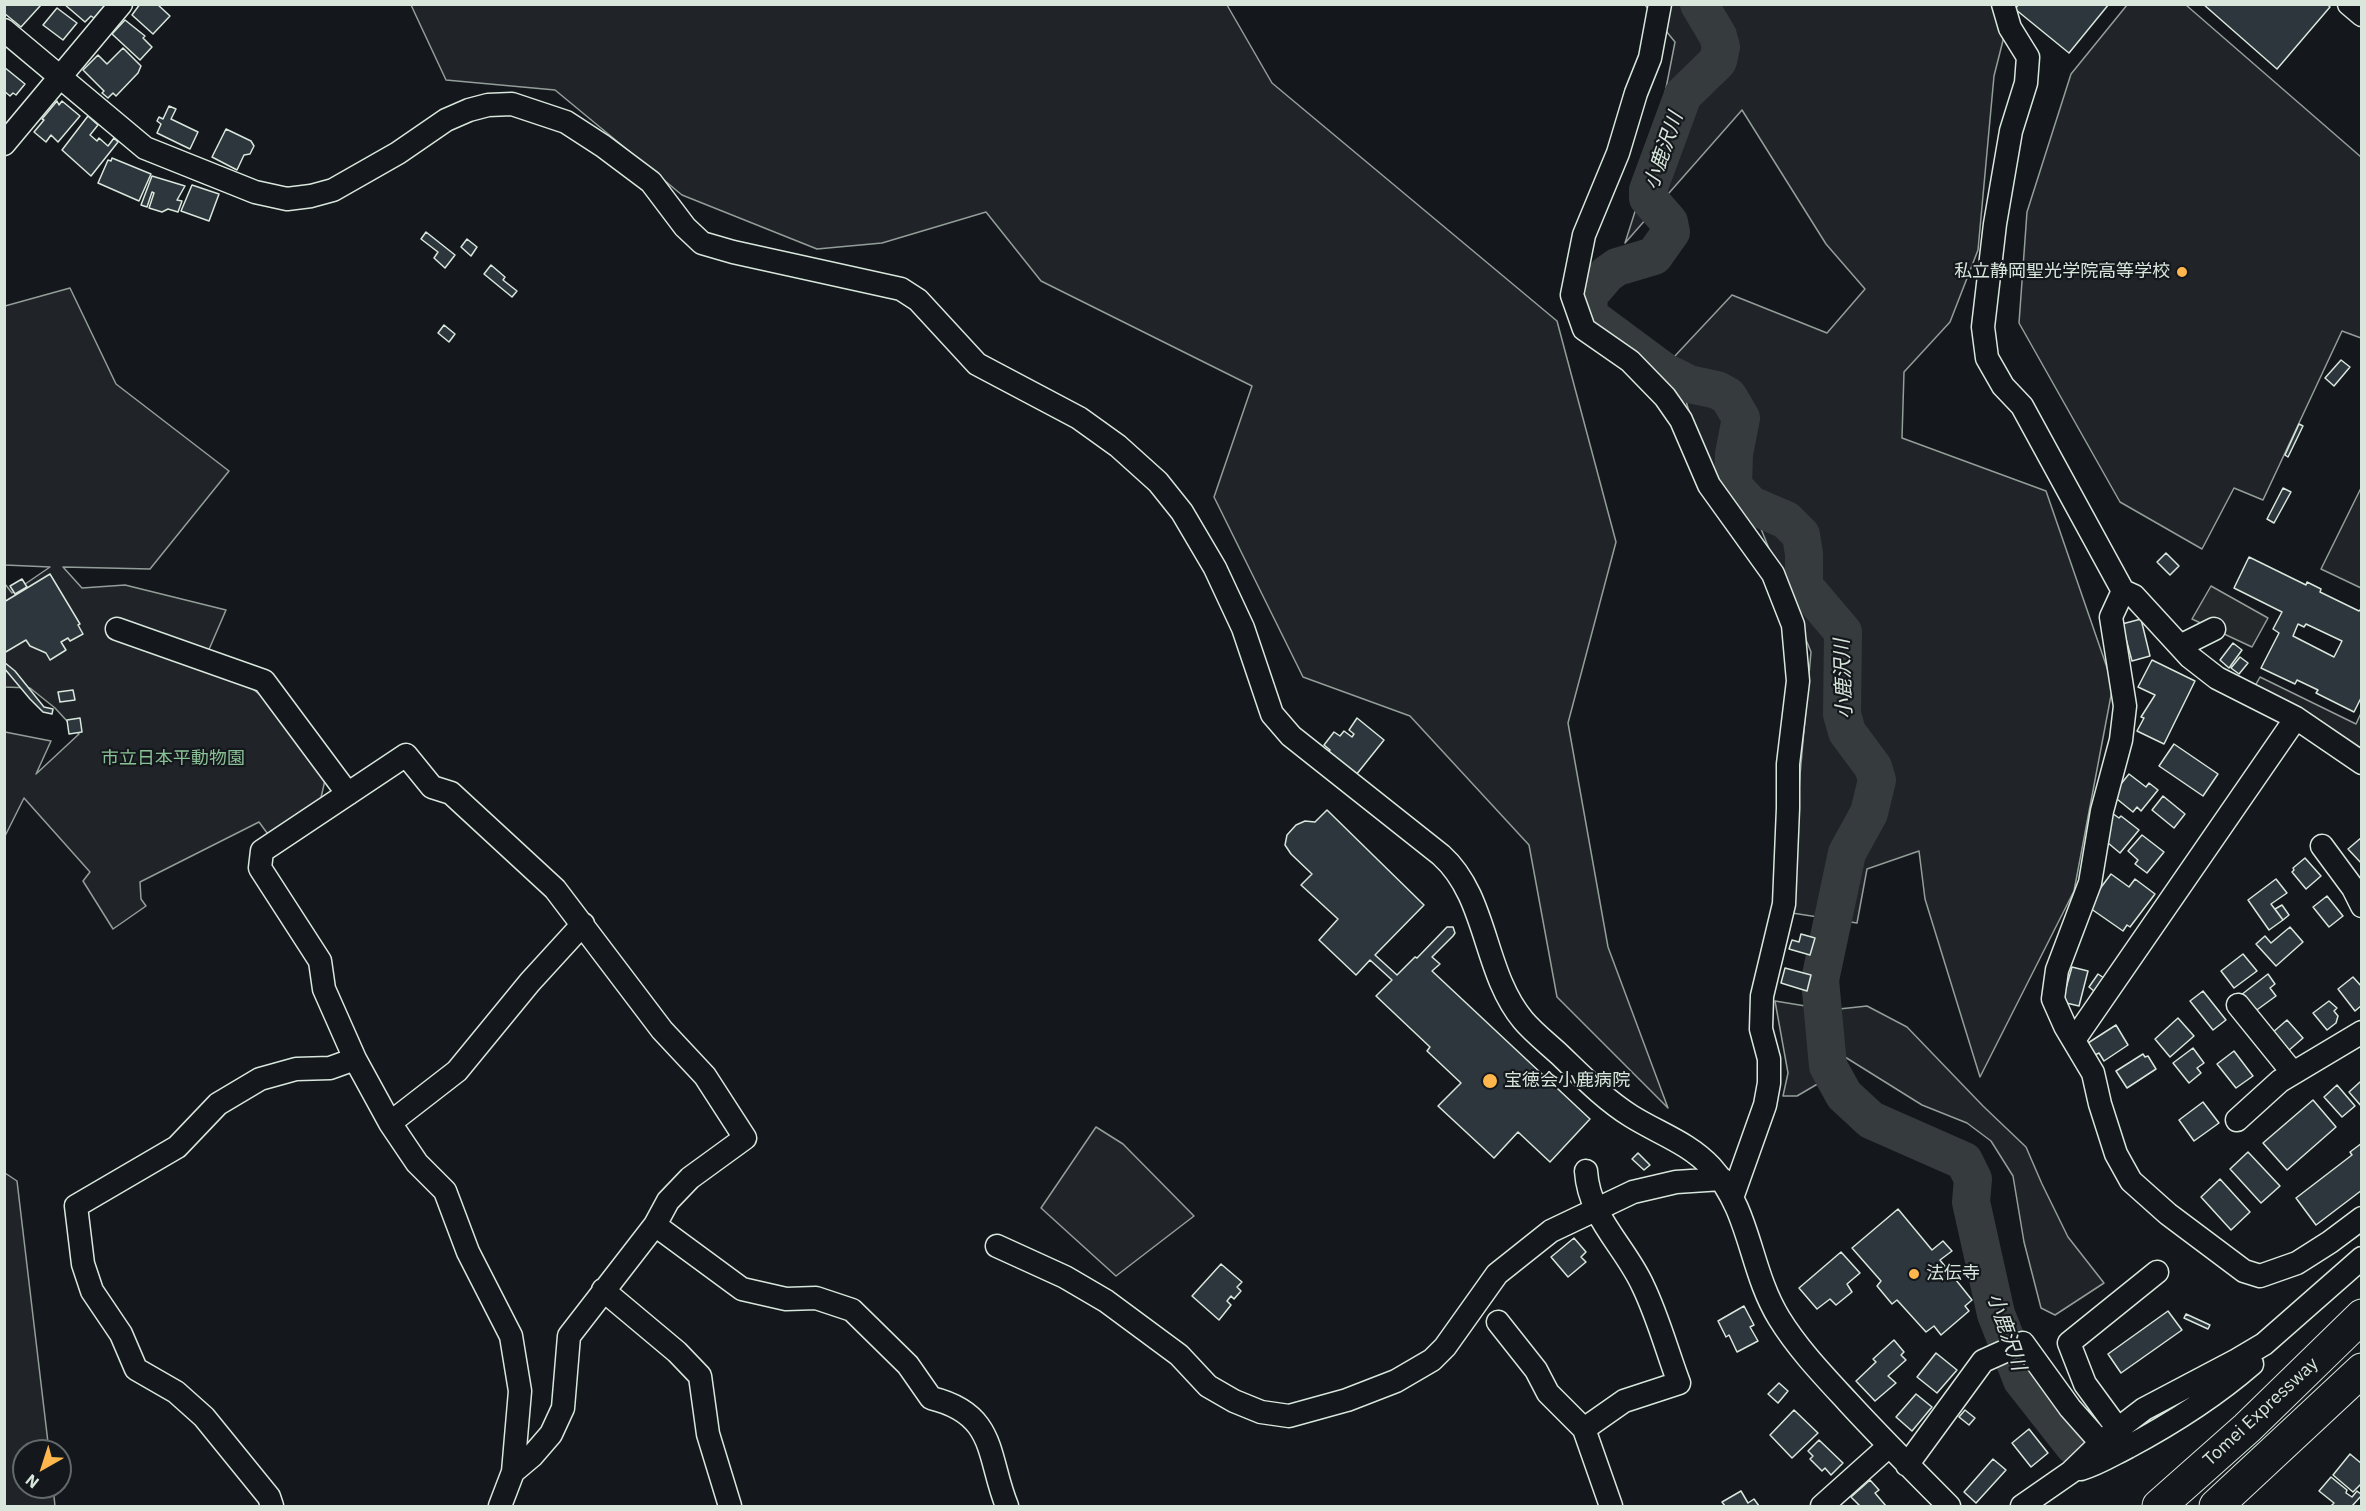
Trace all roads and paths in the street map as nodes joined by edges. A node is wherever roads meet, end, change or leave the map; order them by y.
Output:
1 (121, 4) edge
2 (1660, 4) edge
3 (2003, 4) edge
4 (2349, 4) edge
5 (2361, 15) edge
6 (4, 30) edge
7 (61, 77) junction
8 (4, 144) edge
9 (2123, 591) junction
10 (117, 629) dead end
11 (2214, 629) dead end
12 (2180, 646) junction
13 (2296, 718) junction
14 (2361, 764) edge
15 (348, 794) junction
16 (2322, 846) dead end
17 (2361, 906) edge
18 (583, 924) junction
19 (2238, 1005) dead end
20 (2361, 1032) edge
21 (2074, 1040) junction
22 (355, 1059) junction
23 (2293, 1073) junction
24 (2237, 1120) dead end
25 (390, 1122) junction
26 (1586, 1171) dead end
27 (1727, 1187) junction
28 (1594, 1209) junction
29 (2361, 1218) edge
30 (655, 1225) junction
31 (997, 1246) dead end
32 (2361, 1258) edge
33 (2157, 1272) dead end
34 (2343, 1275) junction
35 (603, 1290) junction
36 (2361, 1316) edge
37 (1498, 1322) dead end
38 (2361, 1370) edge
39 (1584, 1429) junction
40 (2118, 1429) junction
41 (2101, 1443) junction
42 (1889, 1446) junction
43 (1907, 1465) junction
44 (513, 1472) junction
45 (2071, 1472) junction
46 (1606, 1505) edge
47 (272, 1506) edge
48 (500, 1506) edge
49 (730, 1506) edge
50 (1007, 1506) edge
51 (1822, 1506) edge
52 (1949, 1506) edge
53 (2022, 1506) edge
54 (2159, 1506) edge
55 (2216, 1506) edge

1 - 7 street
2 - 27 street
3 - 9 street
4 - 5 street
6 - 7 street
7 - 8 street
7 - 27 street
9 - 12 street
9 - 21 street
10 - 15 street
11 - 12 street
12 - 13 street
13 - 14 street
13 - 21 street
15 - 18 street
15 - 22 street
16 - 17 street
18 - 25 street
18 - 30 street
19 - 23 street
20 - 23 street
21 - 29 street
22 - 25 street
22 - 47 street
23 - 24 street
25 - 44 street
26 - 28 street
27 - 28 street
27 - 42 street
28 - 31 street
28 - 39 street
30 - 35 street
30 - 50 street
32 - 34 street
33 - 40 street
34 - 40 street
34 - 45 street
35 - 44 street
35 - 49 street
36 - 54 highway, Tomei Expressway
37 - 39 street
38 - 55 highway, Tomei Expressway
39 - 46 street
40 - 41 street
41 - 43 street
41 - 45 street
42 - 43 street
42 - 51 street
43 - 52 street
44 - 48 street
45 - 53 street

